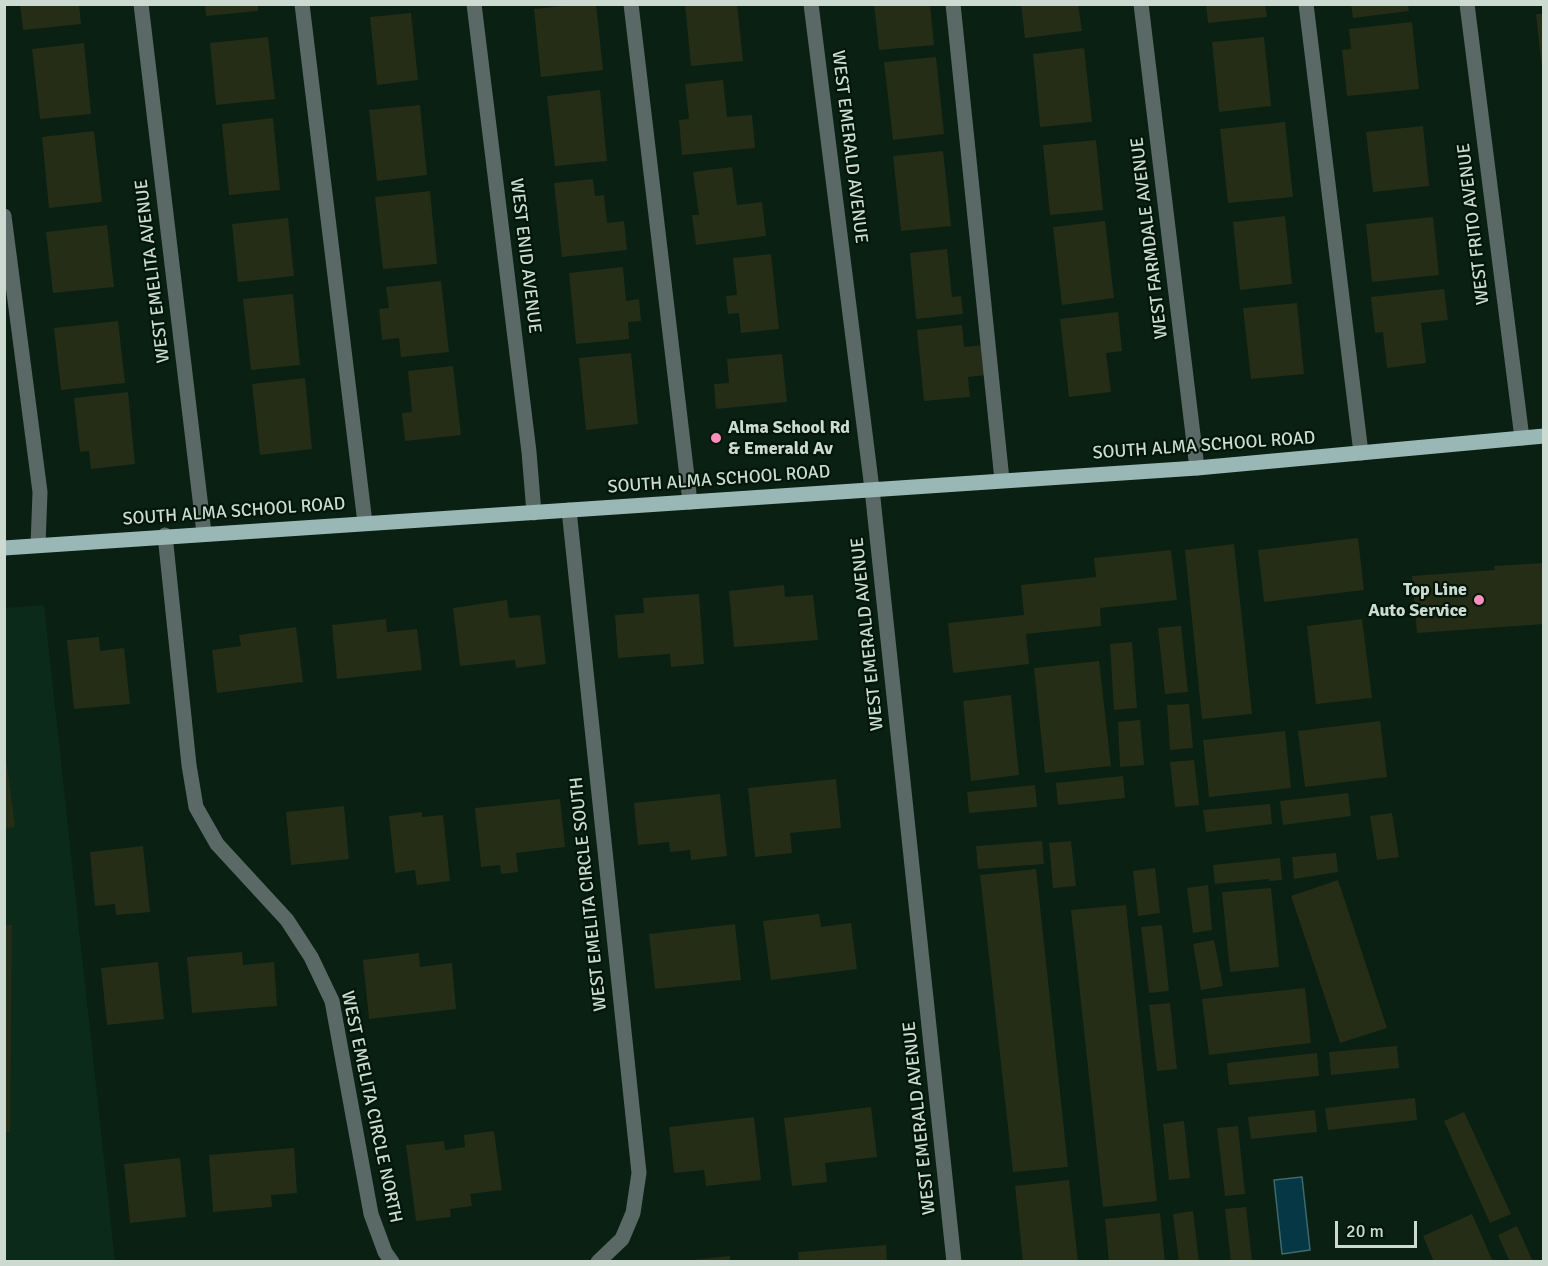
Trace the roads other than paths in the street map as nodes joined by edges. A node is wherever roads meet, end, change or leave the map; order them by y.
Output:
1 (141, 4) edge
2 (302, 4) edge
3 (474, 4) edge
4 (631, 4) edge
5 (811, 4) edge
6 (953, 4) edge
7 (1141, 4) edge
8 (1306, 4) edge
9 (1467, 4) edge
10 (4, 216) edge
11 (1544, 436) edge
12 (1522, 438) junction
13 (1361, 453) junction
14 (1197, 468) junction
15 (1002, 480) junction
16 (872, 489) junction
17 (690, 502) junction
18 (569, 510) junction
19 (534, 513) junction
20 (365, 523) junction
21 (204, 533) junction
22 (165, 535) junction
23 (38, 545) junction
24 (4, 548) edge
25 (392, 1262) edge
26 (598, 1262) edge
27 (954, 1262) edge

1 - 21 street, WEST EMELITA AVENUE
2 - 20 street
3 - 19 street, WEST ENID AVENUE
4 - 17 street
5 - 16 street, WEST EMERALD AVENUE
6 - 15 street
7 - 14 street, WEST FARMDALE AVENUE
8 - 13 street
9 - 12 street, WEST FRITO AVENUE
10 - 23 street
11 - 12 main road, SOUTH ALMA SCHOOL ROAD
12 - 13 main road, SOUTH ALMA SCHOOL ROAD
13 - 14 main road, SOUTH ALMA SCHOOL ROAD
14 - 15 main road, SOUTH ALMA SCHOOL ROAD
15 - 16 main road, SOUTH ALMA SCHOOL ROAD
16 - 17 main road, SOUTH ALMA SCHOOL ROAD
16 - 27 street, WEST EMERALD AVENUE
17 - 18 main road, SOUTH ALMA SCHOOL ROAD
18 - 19 main road, SOUTH ALMA SCHOOL ROAD
18 - 26 street, WEST EMELITA CIRCLE SOUTH
19 - 20 main road, SOUTH ALMA SCHOOL ROAD
20 - 21 main road, SOUTH ALMA SCHOOL ROAD
21 - 22 main road, SOUTH ALMA SCHOOL ROAD
22 - 23 main road, SOUTH ALMA SCHOOL ROAD
22 - 25 street, WEST EMELITA CIRCLE NORTH
23 - 24 main road, SOUTH ALMA SCHOOL ROAD

